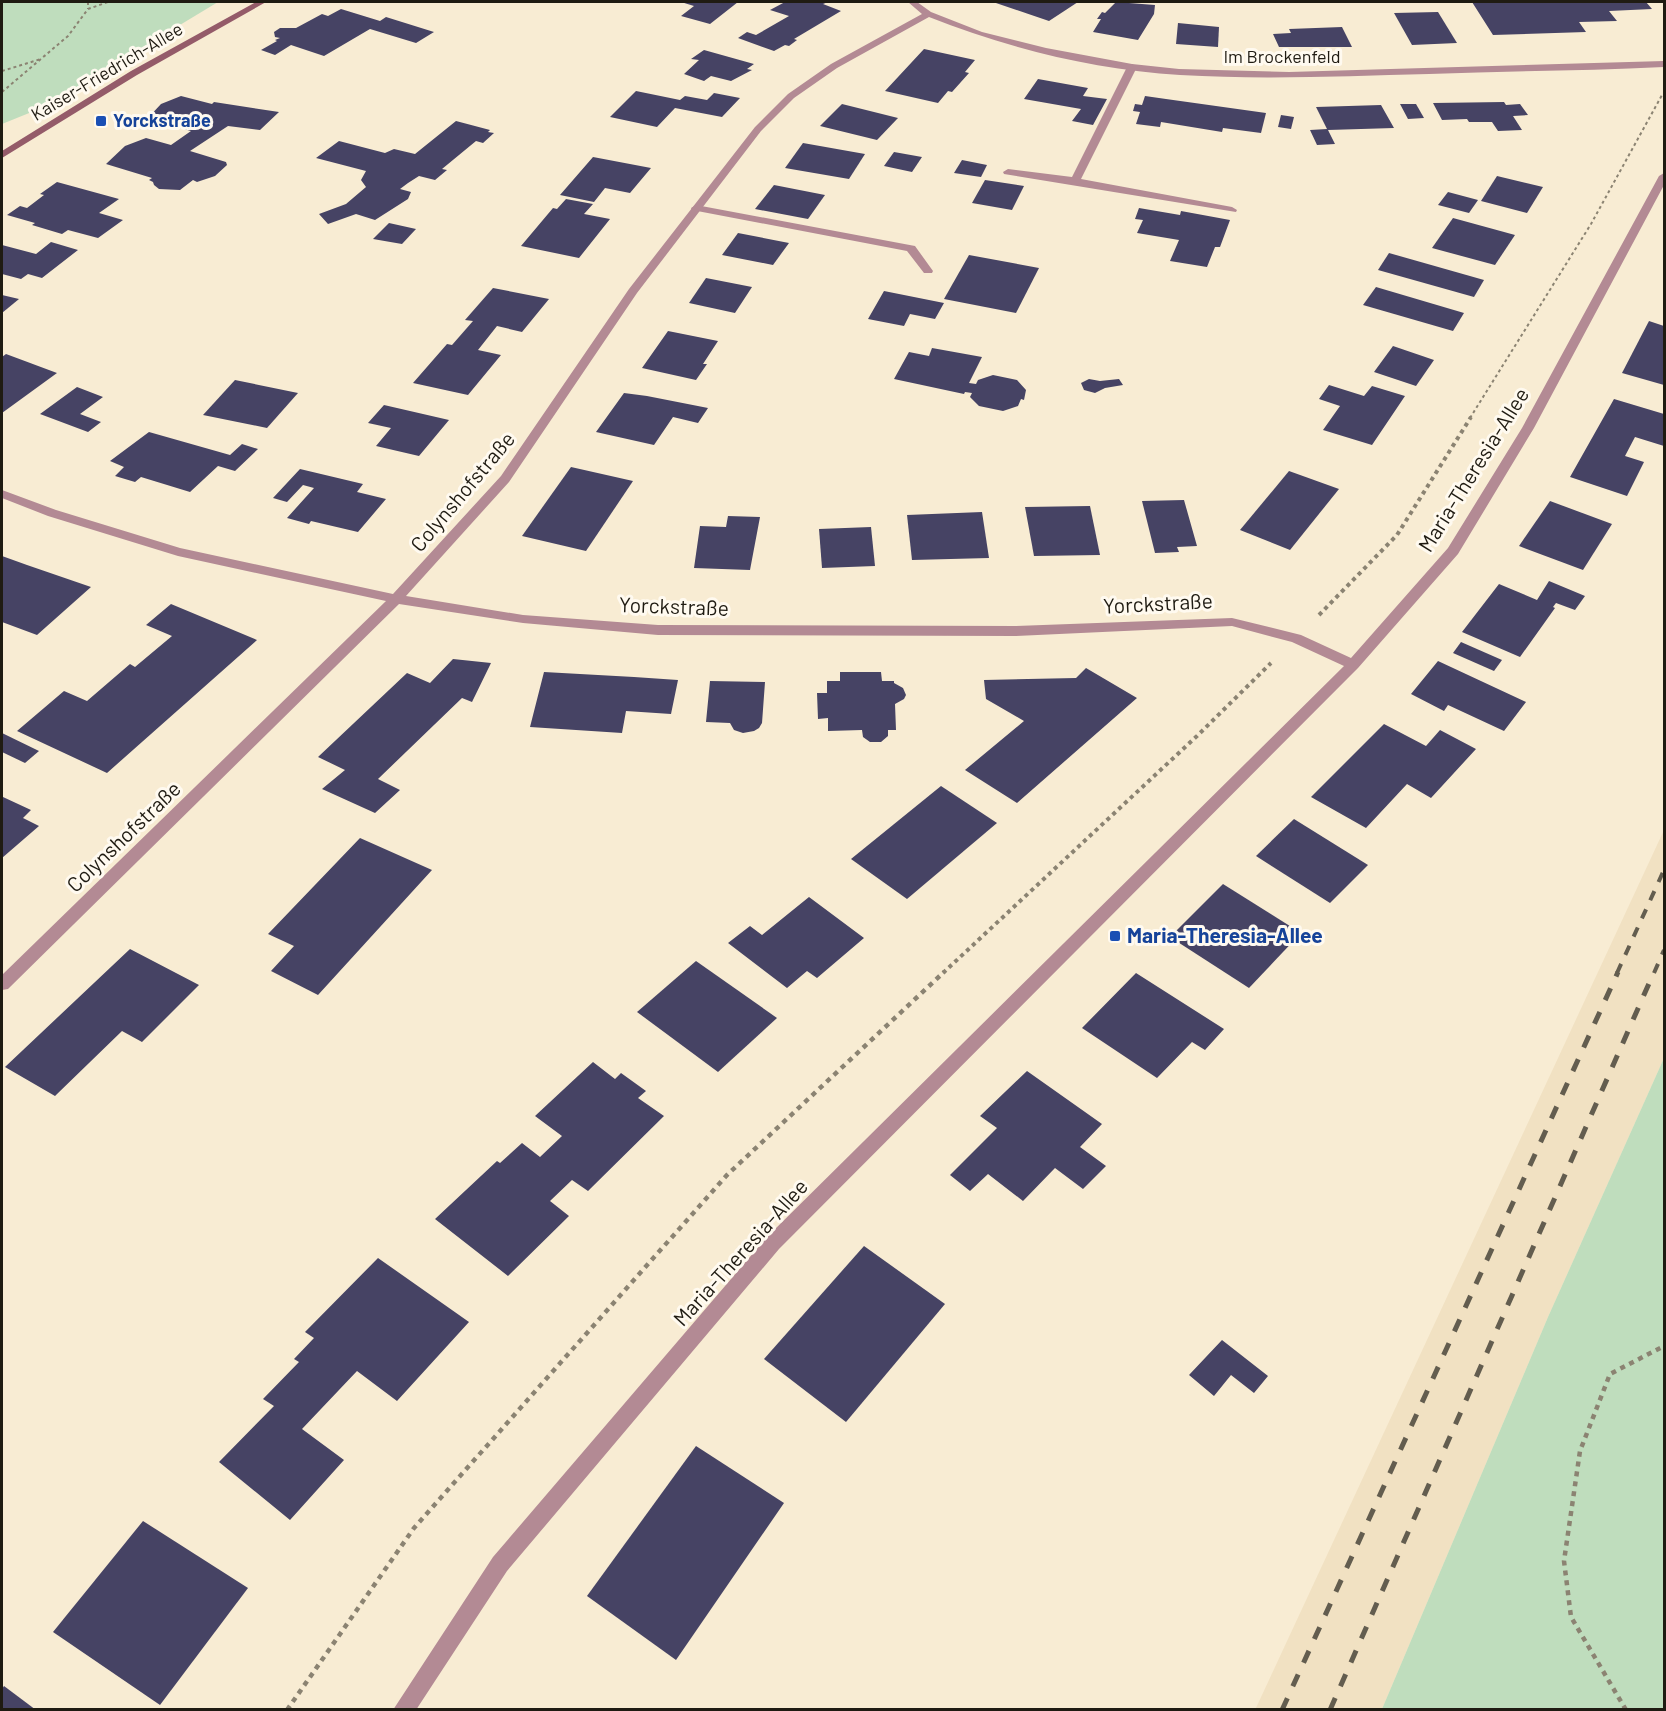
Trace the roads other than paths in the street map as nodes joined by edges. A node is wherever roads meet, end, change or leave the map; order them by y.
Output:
1 (262, 2) edge
2 (912, 2) edge
3 (928, 14) junction
4 (1665, 64) edge
5 (1132, 67) junction
6 (2, 155) edge
7 (1008, 172) dead end
8 (1665, 176) edge
9 (1075, 181) junction
10 (696, 208) junction
11 (1232, 210) dead end
12 (928, 271) dead end
13 (2, 494) edge
14 (396, 599) junction
15 (1353, 665) junction
16 (2, 984) edge
17 (403, 1710) edge

1 - 6 street, Kaiser-Friedrich-Allee
2 - 3 street, Im Brockenfeld
3 - 5 street, Im Brockenfeld
3 - 10 street, Colynshofstraße
4 - 5 street, Im Brockenfeld
5 - 9 street
7 - 9 street
8 - 15 street, Maria-Theresia-Allee
9 - 11 street
10 - 12 street
10 - 14 street, Colynshofstraße
13 - 14 street, Yorckstraße
14 - 15 street, Yorckstraße
14 - 16 street, Colynshofstraße
15 - 17 street, Maria-Theresia-Allee

